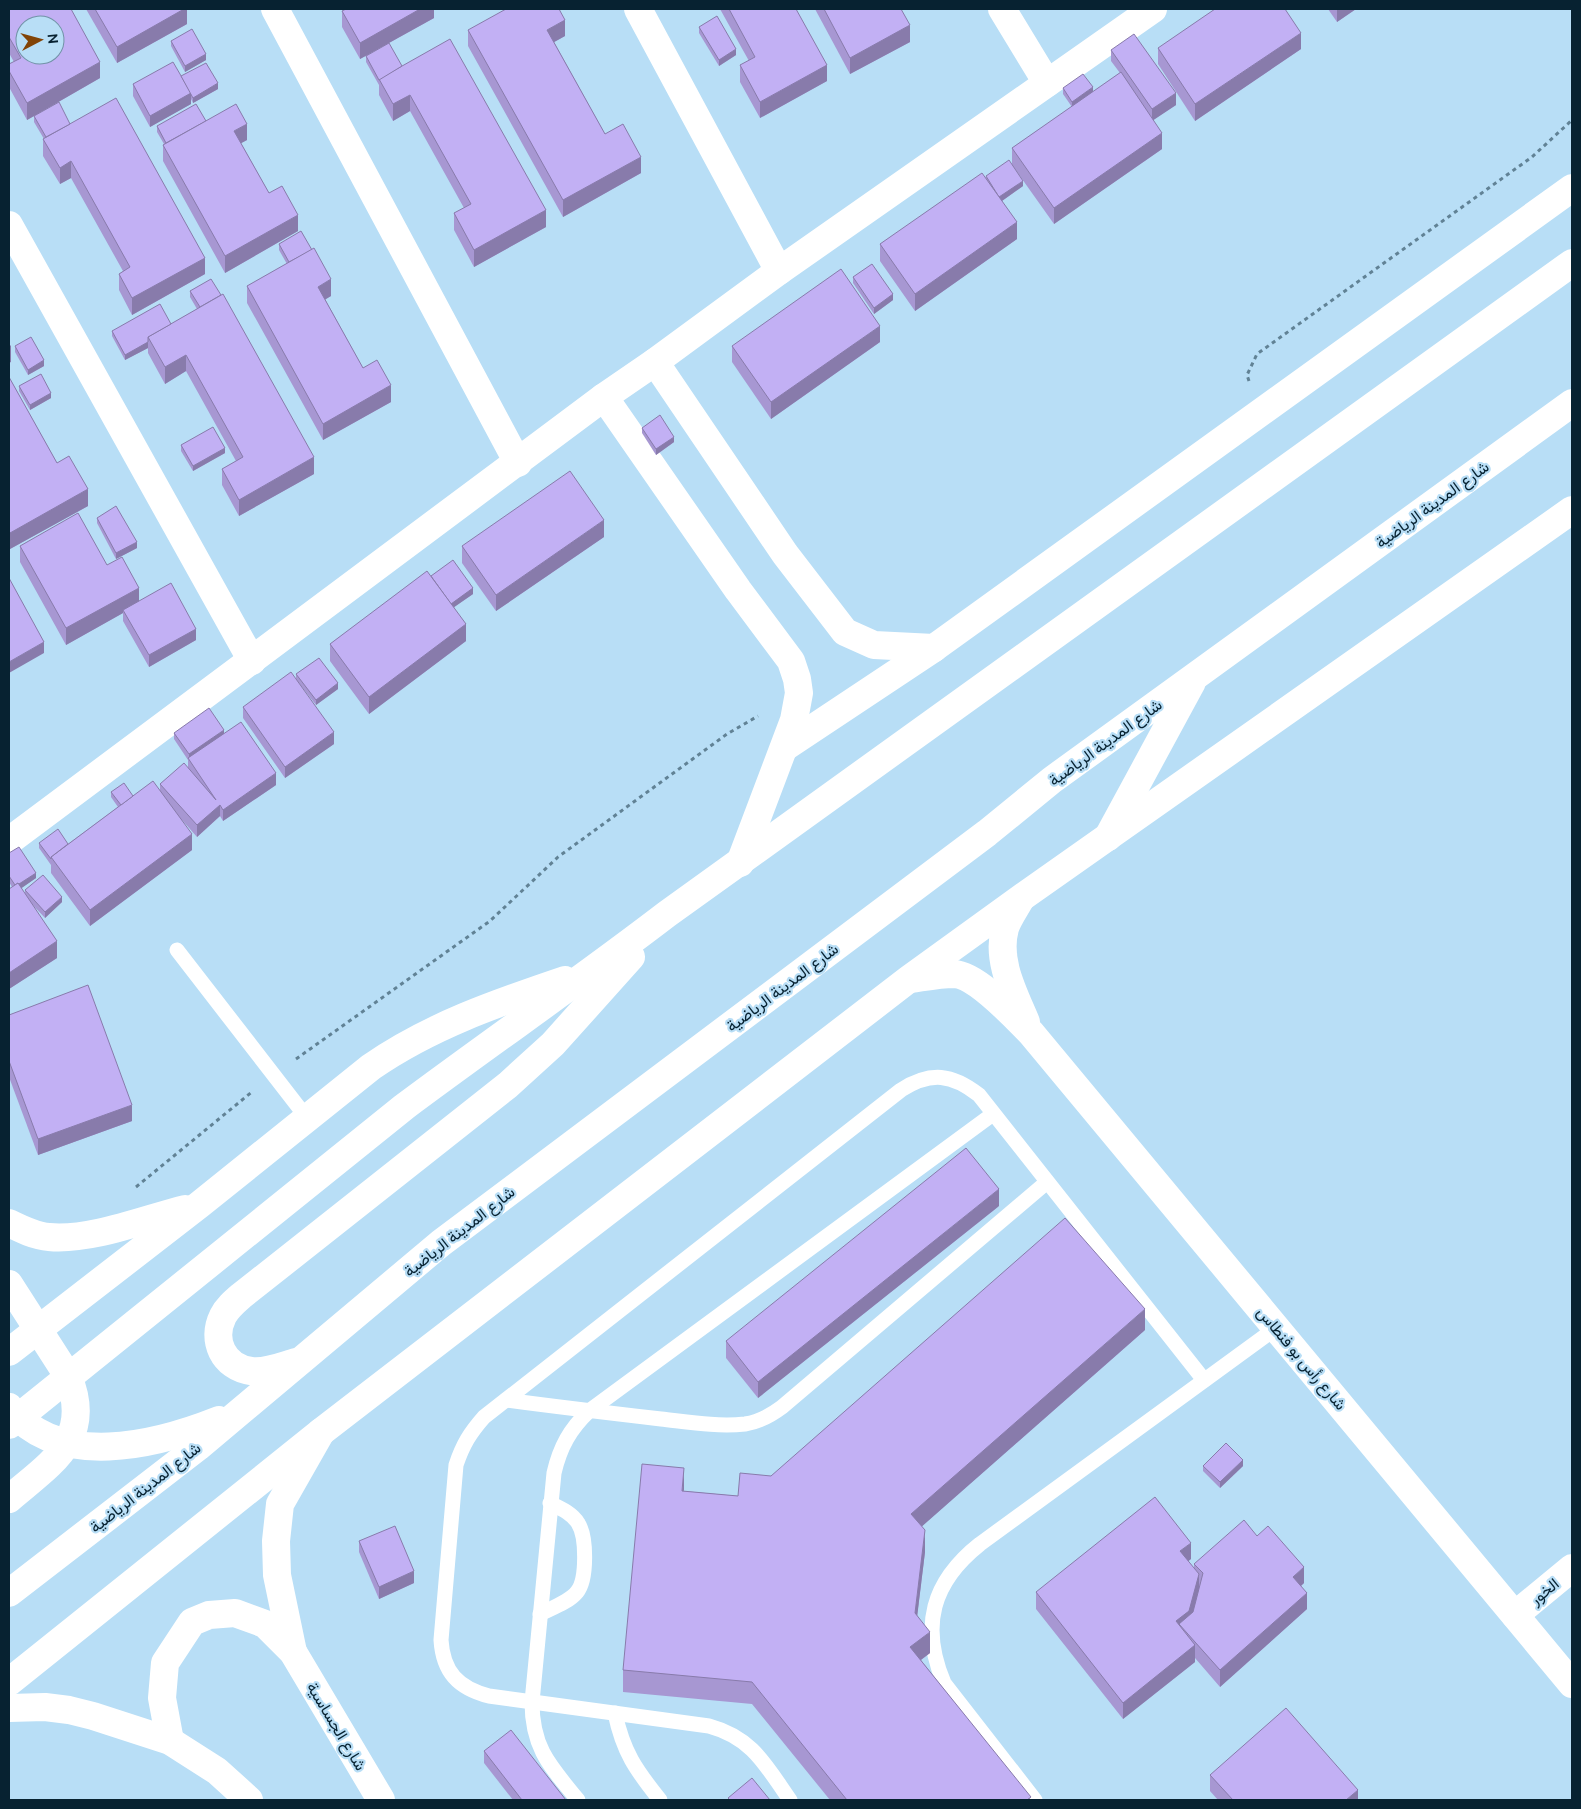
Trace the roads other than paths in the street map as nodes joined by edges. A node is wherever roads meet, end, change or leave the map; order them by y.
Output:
1 (275, 9) edge
2 (638, 9) edge
3 (1002, 9) edge
4 (1153, 9) edge
5 (1047, 83) junction
6 (1572, 188) edge
7 (9, 225) edge
8 (1572, 263) edge
9 (780, 271) junction
10 (655, 362) junction
11 (604, 397) junction
12 (1572, 402) edge
13 (518, 463) junction
14 (1572, 510) edge
15 (934, 648) junction
16 (252, 661) junction
17 (1196, 675) junction
18 (785, 747) junction
19 (1108, 837) junction
20 (9, 841) edge
21 (740, 862) junction
22 (1021, 898) junction
23 (668, 914) junction
24 (176, 950) dead end
25 (595, 970) junction
26 (910, 979) junction
27 (1031, 1032) junction
28 (993, 1114) junction
29 (307, 1118) junction
30 (1047, 1182) junction
31 (199, 1205) junction
32 (9, 1223) edge
33 (9, 1284) edge
34 (1276, 1328) junction
35 (38, 1330) junction
36 (9, 1352) edge
37 (302, 1360) junction
38 (68, 1376) junction
39 (1204, 1380) junction
40 (506, 1400) junction
41 (242, 1411) junction
42 (589, 1411) junction
43 (12, 1417) edge
44 (321, 1432) junction
45 (68, 1443) junction
46 (9, 1499) edge
47 (550, 1503) junction
48 (1572, 1568) edge
49 (9, 1593) edge
50 (540, 1614) junction
51 (1515, 1615) junction
52 (293, 1652) junction
53 (9, 1682) edge
54 (1572, 1684) edge
55 (532, 1702) junction
56 (9, 1708) edge
57 (615, 1713) junction
58 (170, 1742) junction
59 (249, 1800) edge
60 (381, 1800) edge
61 (578, 1800) edge
62 (660, 1800) edge
63 (790, 1800) edge
64 (1035, 1800) edge

1 - 13 street
2 - 9 street
3 - 5 street
4 - 5 street
5 - 9 street
6 - 15 street
7 - 16 street
8 - 21 street
9 - 10 street
10 - 11 street
10 - 15 street
11 - 13 street
11 - 18 street
12 - 17 street, شارع المدينة الرياضية
13 - 16 street
14 - 19 street
15 - 18 street
16 - 20 street
17 - 19 street
17 - 37 street, شارع المدينة الرياضية
18 - 21 street
19 - 22 street
21 - 23 street
22 - 26 street
22 - 27 street, شارع رأس بو فنطاس
23 - 25 street
23 - 37 street
24 - 29 lane
25 - 29 street
25 - 38 street
26 - 27 street, شارع رأس بو فنطاس
26 - 44 street
27 - 34 street, شارع رأس بو فنطاس
28 - 30 lane
28 - 40 lane
28 - 42 lane
29 - 31 street
30 - 39 lane
30 - 42 lane
31 - 32 street
31 - 35 street
33 - 35 street
34 - 39 lane
34 - 51 street, شارع رأس بو فنطاس
35 - 36 street
35 - 38 street
37 - 41 street, شارع المدينة الرياضية
38 - 43 street
38 - 45 street
39 - 64 lane
40 - 42 lane
40 - 55 lane
41 - 45 street
41 - 49 street, شارع المدينة الرياضية
42 - 47 lane
43 - 45 street
44 - 52 street
44 - 53 street
45 - 46 street
47 - 50 lane
47 - 50 lane
48 - 51 street, الخور
50 - 55 lane
51 - 54 street, شارع رأس بو فنطاس
52 - 58 street
52 - 60 street, شارع الجساسية
55 - 57 lane
55 - 61 lane
56 - 58 street
57 - 62 lane
57 - 63 lane
58 - 59 street

